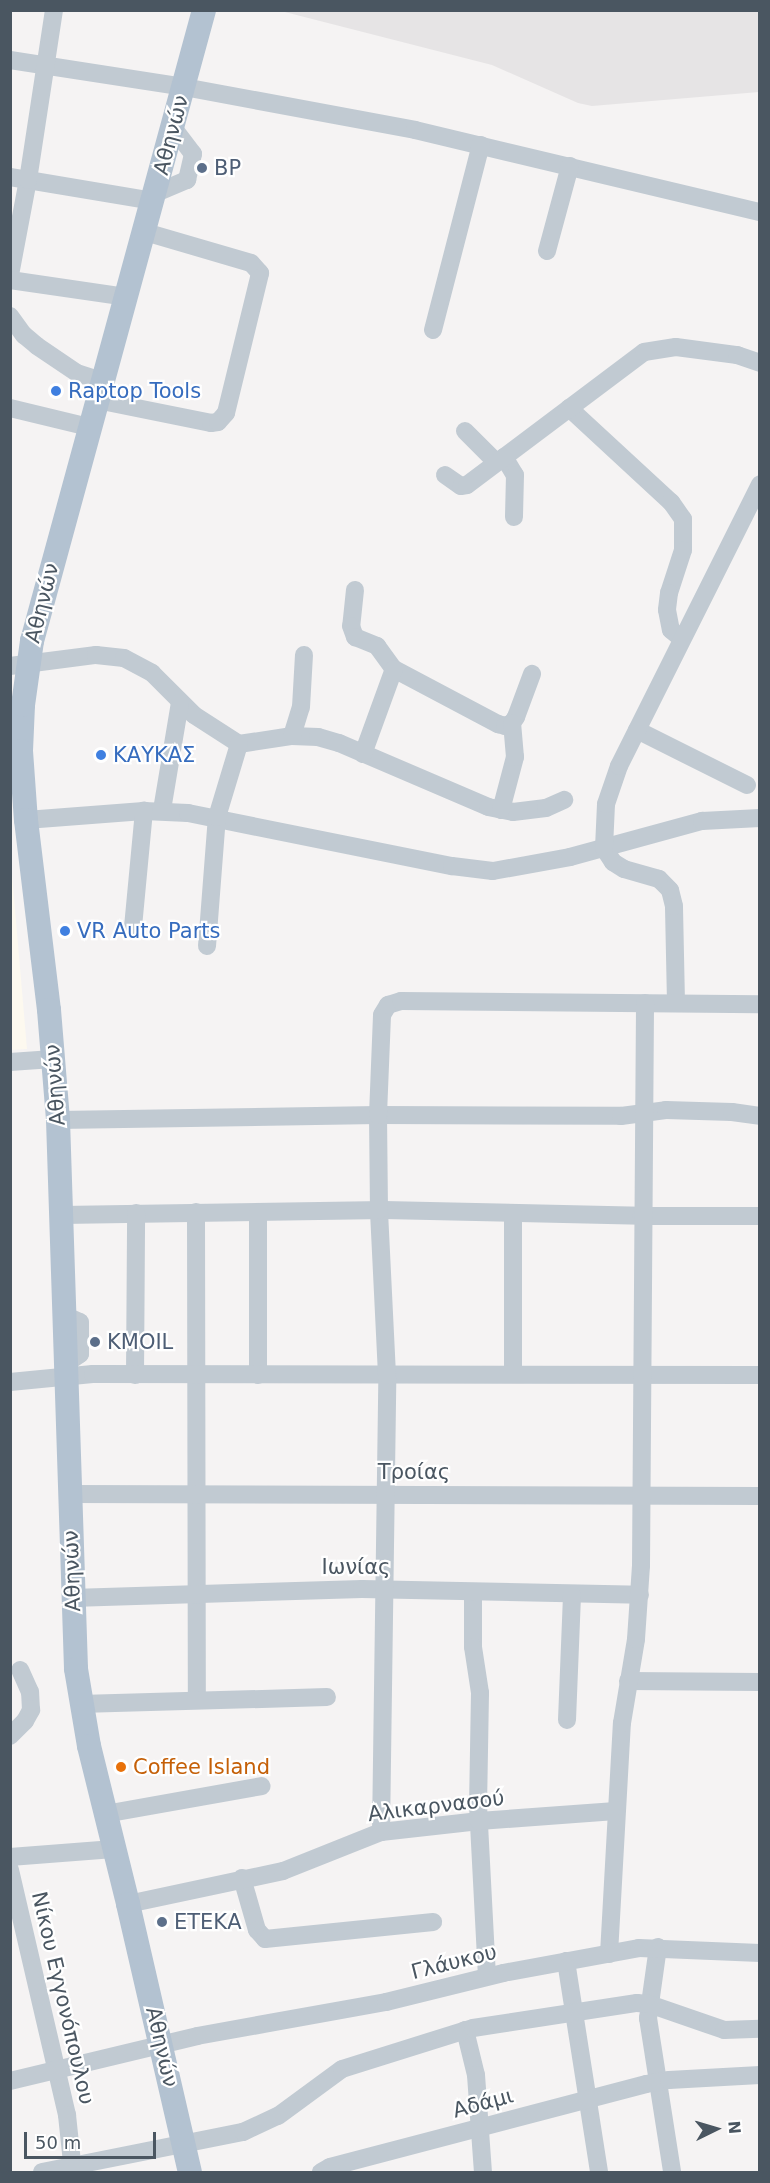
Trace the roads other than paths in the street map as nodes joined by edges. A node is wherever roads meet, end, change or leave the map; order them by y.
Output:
1 (54, 10) edge
2 (204, 10) edge
3 (10, 60) edge
4 (45, 66) junction
5 (184, 87) junction
6 (481, 145) junction
7 (570, 166) junction
8 (19, 178) edge
9 (155, 197) junction
10 (759, 212) edge
11 (145, 232) junction
12 (547, 251) dead end
13 (10, 275) edge
14 (10, 280) edge
15 (126, 297) junction
16 (10, 316) edge
17 (433, 330) dead end
18 (759, 363) edge
19 (99, 390) junction
20 (10, 408) edge
21 (570, 408) junction
22 (89, 427) junction
23 (465, 431) dead end
24 (500, 459) junction
25 (445, 475) dead end
26 (759, 484) edge
27 (514, 517) dead end
28 (355, 590) dead end
29 (682, 639) junction
30 (304, 655) dead end
31 (10, 666) edge
32 (394, 669) junction
33 (532, 674) dead end
34 (180, 703) junction
35 (512, 723) junction
36 (637, 730) junction
37 (292, 736) junction
38 (239, 744) junction
39 (363, 754) junction
40 (16, 774) edge
41 (747, 785) dead end
42 (564, 800) dead end
43 (162, 810) junction
44 (501, 810) junction
45 (144, 811) junction
46 (217, 817) junction
47 (759, 818) edge
48 (26, 820) junction
49 (604, 848) junction
50 (133, 927) dead end
51 (207, 946) dead end
52 (645, 1003) junction
53 (676, 1003) junction
54 (759, 1004) edge
55 (53, 1059) junction
56 (10, 1062) edge
57 (644, 1113) junction
58 (378, 1115) junction
59 (759, 1116) edge
60 (58, 1120) junction
61 (379, 1210) junction
62 (196, 1212) junction
63 (258, 1212) junction
64 (513, 1213) junction
65 (136, 1214) junction
66 (62, 1215) junction
67 (641, 1216) junction
68 (759, 1216) edge
69 (66, 1370) junction
70 (513, 1374) junction
71 (135, 1375) junction
72 (196, 1375) junction
73 (258, 1375) junction
74 (387, 1375) junction
75 (641, 1375) junction
76 (759, 1375) edge
77 (10, 1382) edge
78 (69, 1494) junction
79 (197, 1494) junction
80 (385, 1494) junction
81 (641, 1495) junction
82 (759, 1496) edge
83 (384, 1589) junction
84 (473, 1592) junction
85 (197, 1593) junction
86 (572, 1595) junction
87 (640, 1595) junction
88 (72, 1598) junction
89 (20, 1670) dead end
90 (628, 1681) junction
91 (759, 1682) edge
92 (327, 1697) dead end
93 (197, 1699) junction
94 (80, 1704) junction
95 (567, 1720) dead end
96 (10, 1736) edge
97 (262, 1786) dead end
98 (616, 1811) junction
99 (105, 1814) junction
100 (479, 1821) junction
101 (381, 1832) junction
102 (114, 1849) junction
103 (10, 1857) edge
104 (10, 1870) edge
105 (242, 1878) junction
106 (128, 1904) junction
107 (433, 1922) dead end
108 (658, 1947) junction
109 (759, 1953) edge
110 (609, 1954) junction
111 (566, 1961) junction
112 (487, 1976) junction
113 (649, 2004) junction
114 (575, 2012) junction
115 (759, 2029) edge
116 (465, 2030) junction
117 (162, 2045) junction
118 (57, 2071) junction
119 (759, 2074) edge
120 (10, 2081) edge
121 (659, 2081) junction
122 (588, 2099) junction
123 (480, 2126) junction
124 (184, 2145) junction
125 (73, 2170) edge
126 (42, 2172) edge
127 (190, 2172) edge
128 (321, 2172) edge
129 (483, 2172) edge
130 (599, 2172) edge
131 (672, 2172) edge

1 - 4 street
2 - 5 main road, Αθηνών
3 - 4 street
4 - 5 street
4 - 8 street
5 - 6 street
5 - 9 main road, Αθηνών
6 - 7 street
6 - 17 street
7 - 10 street
7 - 12 street
8 - 9 street
8 - 13 street
9 - 11 main road, Αθηνών
11 - 15 main road, Αθηνών
11 - 19 street
14 - 15 street
15 - 19 main road, Αθηνών
16 - 19 street
18 - 21 street
19 - 22 main road, Αθηνών
20 - 22 street
21 - 24 street
21 - 29 street
22 - 40 main road, Αθηνών, bridge
23 - 24 street
24 - 25 street
24 - 27 street
26 - 29 street
28 - 32 street
29 - 36 street
30 - 37 street
31 - 34 street
32 - 35 street
32 - 39 street
33 - 35 street
34 - 38 street
34 - 43 street
35 - 44 street
36 - 41 street
36 - 49 street
37 - 38 street
37 - 39 street
38 - 46 street
39 - 44 street
40 - 48 main road, Αθηνών
42 - 44 street
43 - 45 street
43 - 46 street
45 - 48 street
45 - 50 street
46 - 49 street
46 - 51 street
47 - 49 street
48 - 55 main road, Αθηνών
49 - 53 street
52 - 53 street
52 - 57 street
52 - 58 street
53 - 54 street
55 - 56 street
55 - 60 main road, Αθηνών
57 - 58 street
57 - 59 street
57 - 67 street
58 - 60 street
58 - 61 street
60 - 66 main road, Αθηνών
61 - 63 street
61 - 64 street
61 - 74 street
62 - 63 street
62 - 65 street
62 - 72 street
63 - 73 street
64 - 67 street
64 - 70 street
65 - 66 street
65 - 71 street
66 - 69 main road, Αθηνών
67 - 68 street
67 - 75 street
69 - 71 street
69 - 77 street
69 - 78 main road, Αθηνών
70 - 74 street
70 - 75 street
71 - 72 street
72 - 73 street
72 - 79 street
73 - 74 street
74 - 80 street
75 - 76 street
75 - 81 street
78 - 79 street, Τροίας
78 - 88 main road, Αθηνών
79 - 80 street, Τροίας
79 - 85 street
80 - 81 street, Τροίας
80 - 83 street
81 - 82 street, Τροίας
81 - 87 street
83 - 84 street, Ιωνίας
83 - 85 street, Ιωνίας
83 - 101 street
84 - 86 street, Ιωνίας
84 - 100 street
85 - 88 street, Ιωνίας
85 - 93 street
86 - 87 street, Ιωνίας
86 - 95 street
87 - 90 street
88 - 94 main road, Αθηνών
89 - 96 street
90 - 91 street
90 - 98 street
92 - 93 street
93 - 94 street
94 - 99 main road, Αθηνών
97 - 99 street
98 - 100 street, Αλικαρνασού
98 - 110 street
99 - 102 main road, Αθηνών
100 - 101 street, Αλικαρνασού
100 - 112 street
101 - 105 street, Αλικαρνασού
102 - 103 street
102 - 106 main road, Αθηνών
104 - 118 street, Νίκου Εγγονόπουλου
105 - 106 street, Αλικαρνασού
105 - 107 street
106 - 117 main road, Αθηνών
108 - 109 street, Γλάυκου
108 - 110 street, Γλάυκου
108 - 113 street
110 - 111 street, Γλάυκου
111 - 112 street, Γλάυκου
111 - 114 street
112 - 117 street, Γλάυκου
113 - 114 street
113 - 115 street
113 - 121 street
114 - 116 street
114 - 122 street
116 - 123 street
116 - 124 street
117 - 118 street, Γλάυκου
117 - 124 main road, Αθηνών
118 - 120 street, Γλάυκου
118 - 125 street, Νίκου Εγγονόπουλου
119 - 121 street, Αδάμι
121 - 122 street, Αδάμι
121 - 131 street
122 - 123 street, Αδάμι
122 - 130 street
123 - 128 street, Αδάμι
123 - 129 street
124 - 125 street
124 - 127 main road, Αθηνών
125 - 126 street

